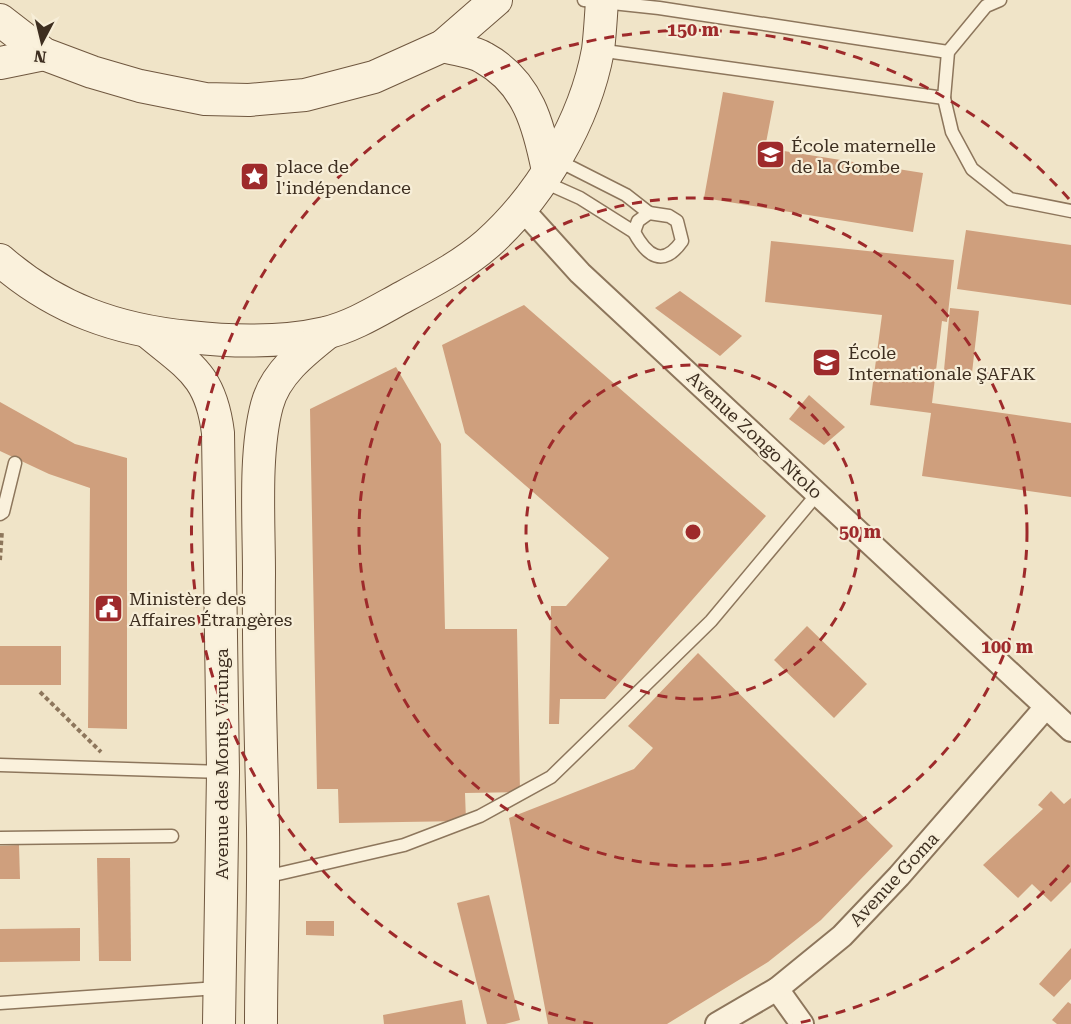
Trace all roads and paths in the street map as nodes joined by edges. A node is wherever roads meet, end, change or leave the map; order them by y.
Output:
1 (496, 0) edge
2 (1000, 0) edge
3 (596, 1) edge
4 (0, 20) edge
5 (443, 46) junction
6 (598, 50) junction
7 (948, 52) junction
8 (44, 54) junction
9 (0, 63) edge
10 (944, 98) junction
11 (548, 170) junction
12 (522, 208) junction
13 (1071, 211) edge
14 (649, 213) junction
15 (634, 232) junction
16 (0, 260) edge
17 (149, 333) junction
18 (327, 333) junction
19 (15, 463) dead end
20 (818, 493) junction
21 (2, 513) edge
22 (0, 560) edge
23 (40, 692) dead end
24 (1046, 707) junction
25 (1071, 730) edge
26 (0, 765) edge
27 (117, 768) junction
28 (223, 772) junction
29 (172, 836) dead end
30 (0, 838) edge
31 (262, 878) junction
32 (219, 988) junction
33 (777, 989) junction
34 (0, 1004) edge
35 (219, 1024) edge
36 (261, 1024) edge
37 (717, 1024) edge
38 (802, 1024) edge

1 - 5 street
2 - 7 lane
3 - 6 street
3 - 7 lane
4 - 8 street
5 - 8 street
5 - 11 street
6 - 10 lane
6 - 11 street
7 - 10 lane
8 - 9 street
10 - 13 lane
11 - 12 street
11 - 14 lane
11 - 15 lane
12 - 18 street
12 - 20 street, Avenue Zongo Ntolo
14 - 15 lane
14 - 15 lane
16 - 17 street
17 - 18 street
17 - 28 street, Avenue des Monts Virunga
18 - 31 street, Avenue des Monts Virunga
19 - 21 lane
20 - 24 street, Avenue Zongo Ntolo
20 - 31 lane
21 - 22 path
23 - 27 path
24 - 25 street, Avenue Zongo Ntolo
24 - 33 street, Avenue Goma
26 - 27 lane
27 - 28 lane
28 - 32 street, Avenue des Monts Virunga
29 - 30 lane
31 - 36 street, Avenue des Monts Virunga
32 - 34 lane
32 - 35 street, Avenue des Monts Virunga
33 - 37 street, Avenue Goma
33 - 38 street

